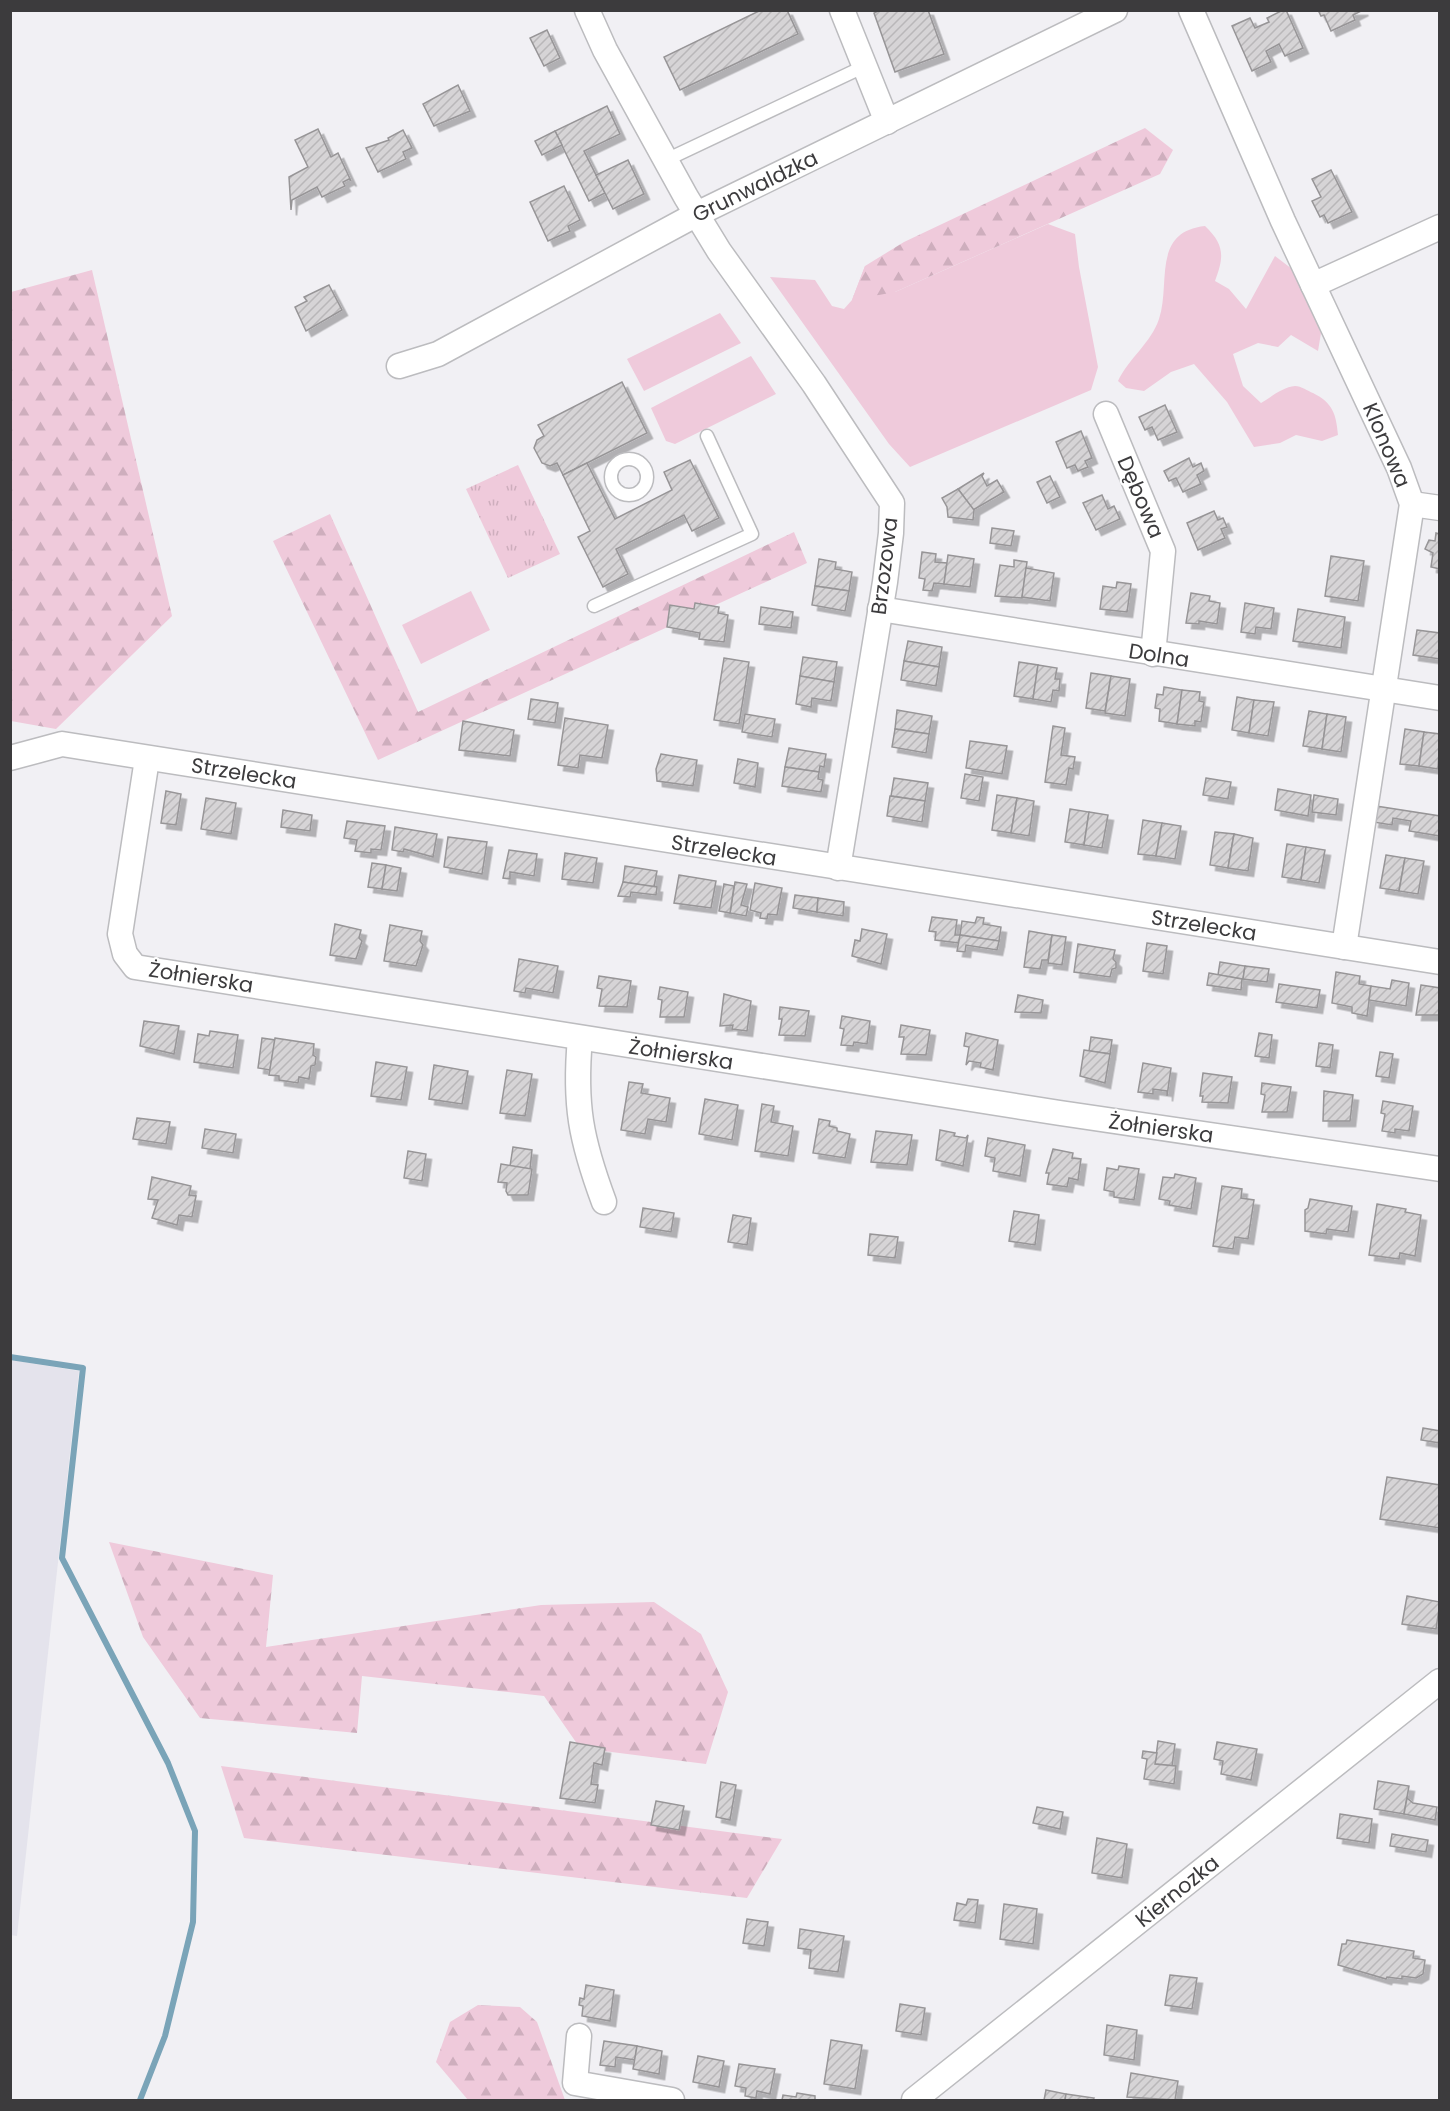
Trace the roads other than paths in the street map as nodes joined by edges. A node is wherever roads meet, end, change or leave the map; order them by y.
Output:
1 (587, 10) edge
2 (842, 10) edge
3 (1115, 10) edge
4 (1191, 10) edge
5 (863, 67) junction
6 (887, 122) junction
7 (666, 160) junction
8 (697, 214) junction
9 (1440, 227) edge
10 (1313, 285) junction
11 (399, 366) dead end
12 (1106, 414) dead end
13 (707, 436) dead end
14 (1412, 504) junction
15 (1440, 508) edge
16 (594, 606) dead end
17 (880, 609) junction
18 (1153, 654) junction
19 (1382, 689) junction
20 (1440, 698) edge
21 (10, 758) edge
22 (147, 759) junction
23 (838, 868) junction
24 (1344, 947) junction
25 (1440, 962) edge
26 (580, 1038) junction
27 (1440, 1169) edge
28 (604, 1202) dead end
29 (1440, 1681) edge
30 (579, 2036) dead end
31 (672, 2100) edge
32 (914, 2100) edge

1 - 7 street, Brzozowa
2 - 5 street
3 - 6 street, Grunwaldzka
4 - 10 street, Klonowa
5 - 6 street
5 - 7 lane
6 - 8 street, Grunwaldzka
7 - 8 street, Brzozowa
8 - 11 street, Grunwaldzka
8 - 17 street, Brzozowa
9 - 10 street
10 - 14 street, Klonowa
12 - 18 street, Dębowa
13 - 16 lane
14 - 15 street
14 - 19 street, Klonowa
17 - 18 street, Dolna
17 - 23 street, Brzozowa
18 - 19 street, Dolna
19 - 20 street, Dolna
19 - 24 street, Klonowa
21 - 22 street, Strzelecka
22 - 23 street, Strzelecka
22 - 26 street, Żołnierska
23 - 24 street, Strzelecka
24 - 25 street, Strzelecka
26 - 27 street, Żołnierska
26 - 28 street
29 - 32 street, Kiernozka
30 - 31 street

